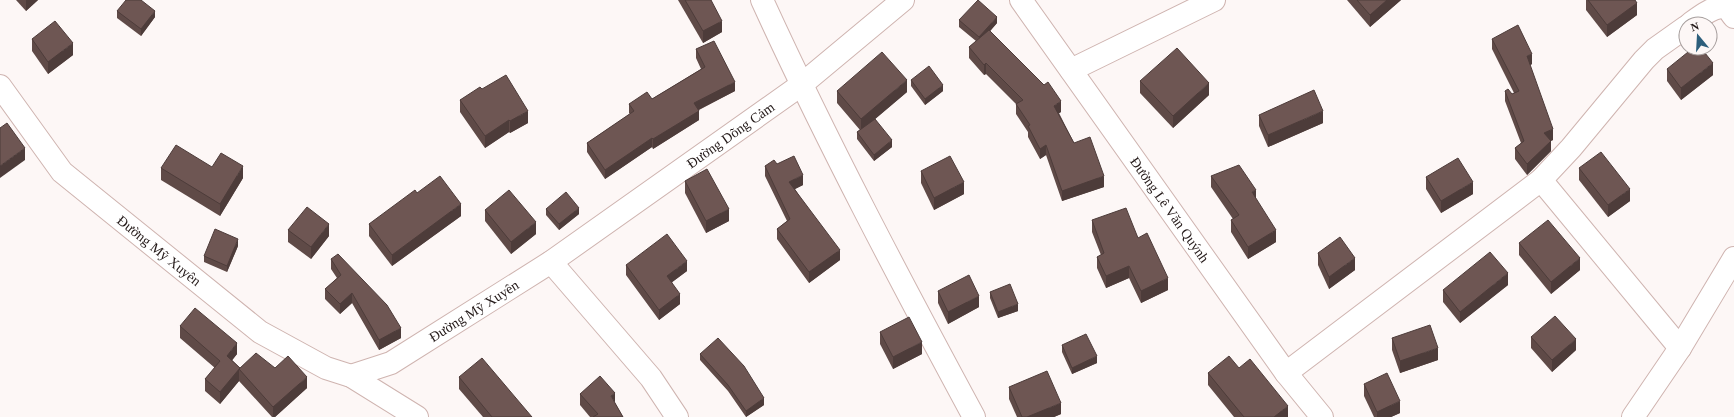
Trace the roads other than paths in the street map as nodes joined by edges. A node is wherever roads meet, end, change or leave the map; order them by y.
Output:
1 (762, 0) edge
2 (903, 0) edge
3 (1021, 0) edge
4 (1214, 0) edge
5 (1704, 6) edge
6 (1696, 16) edge
7 (1734, 17) edge
8 (1678, 33) edge
9 (1071, 70) junction
10 (801, 85) junction
11 (0, 86) edge
12 (1541, 180) junction
13 (1734, 258) edge
14 (551, 262) junction
15 (1680, 348) junction
16 (1286, 373) junction
17 (351, 376) junction
18 (418, 417) edge
19 (677, 417) edge
20 (974, 417) edge
21 (1322, 417) edge
22 (1633, 417) edge

1 - 10 street
2 - 10 street, Đường Dõng Cảm
3 - 9 street, Đường Lê Văn Quýnh
4 - 9 street
5 - 6 street
5 - 7 street
8 - 12 street
9 - 16 street, Đường Lê Văn Quýnh
10 - 14 street, Đường Dõng Cảm
10 - 20 street
11 - 17 street, Đường Mỹ Xuyên
12 - 15 street
12 - 16 street
13 - 15 street
14 - 17 street, Đường Mỹ Xuyên
14 - 19 street
15 - 22 street
16 - 21 street, Đường Lê Văn Quýnh
17 - 18 street, Đường Mỹ Xuyên

